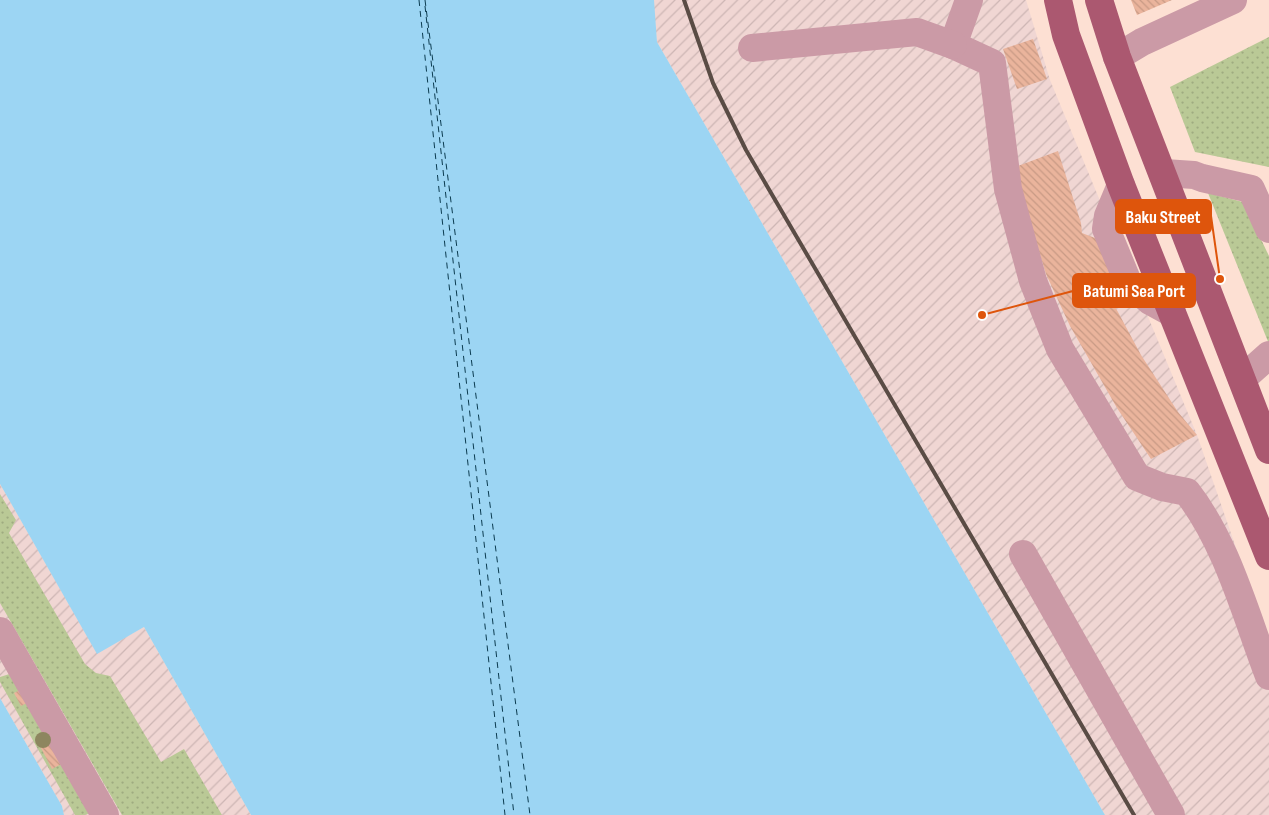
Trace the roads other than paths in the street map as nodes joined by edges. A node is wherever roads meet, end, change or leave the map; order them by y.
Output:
1 (969, 0) edge
2 (1058, 0) edge
3 (1099, 0) edge
4 (1233, 0) edge
5 (953, 46) junction
6 (752, 48) dead end
7 (1117, 57) junction
8 (1164, 173) junction
9 (1262, 197) edge
10 (1269, 228) edge
11 (1269, 355) edge
12 (1242, 379) junction
13 (1268, 443) edge
14 (1023, 554) dead end
15 (1269, 556) edge
16 (0, 631) edge
17 (1269, 676) edge
18 (105, 815) edge
19 (1171, 815) edge

1 - 5 lane
2 - 15 main road
3 - 7 main road
4 - 7 lane
5 - 6 lane
5 - 17 lane
7 - 8 main road
8 - 9 lane
8 - 12 main road
9 - 10 lane
11 - 12 lane
12 - 13 main road
14 - 19 lane
16 - 18 lane

